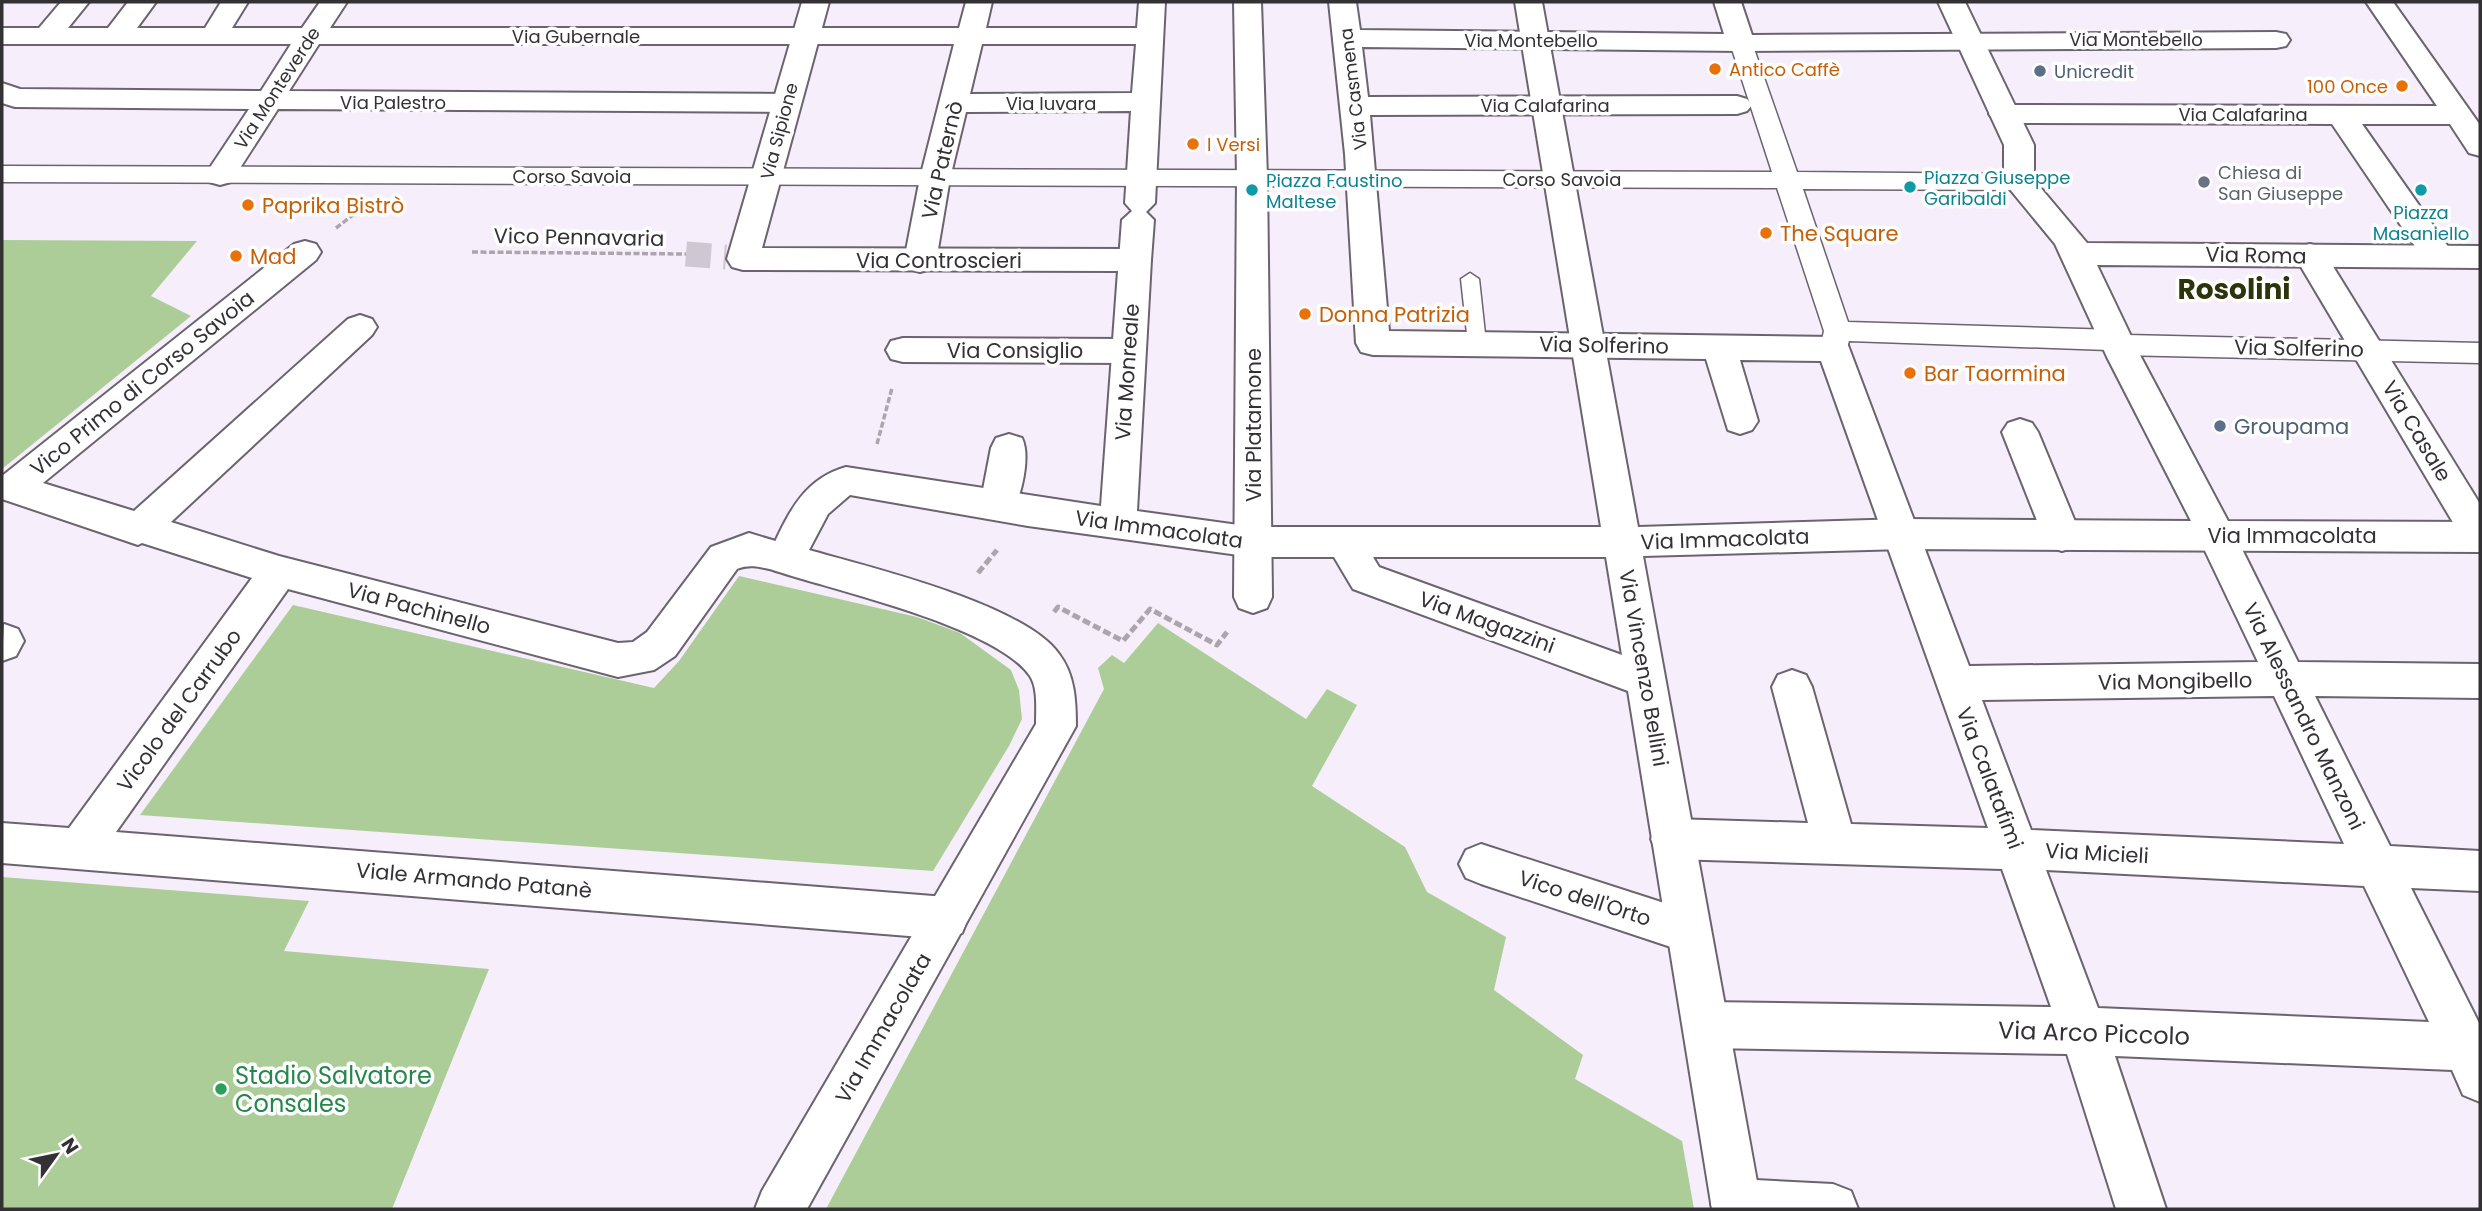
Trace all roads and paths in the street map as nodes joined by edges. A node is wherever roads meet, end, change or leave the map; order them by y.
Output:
1 (75, 2) edge
2 (142, 2) edge
3 (234, 2) edge
4 (333, 2) edge
5 (816, 2) edge
6 (979, 2) edge
7 (1152, 2) edge
8 (1248, 2) edge
9 (1343, 2) edge
10 (1529, 2) edge
11 (2353, 2) edge
12 (2381, 3) edge
13 (1970, 27) edge
14 (1730, 28) edge
15 (48, 35) junction
16 (214, 35) junction
17 (2, 36) edge
18 (116, 36) junction
19 (312, 36) junction
20 (806, 36) junction
21 (971, 36) junction
22 (1151, 36) junction
23 (1346, 38) junction
24 (1534, 40) junction
25 (2276, 40) dead end
26 (2, 92) edge
27 (270, 102) junction
28 (1148, 102) junction
29 (787, 103) junction
30 (954, 103) junction
31 (1544, 105) junction
32 (1749, 105) junction
33 (1354, 106) junction
34 (2017, 113) junction
35 (2340, 114) junction
36 (2456, 115) junction
37 (2480, 146) edge
38 (2, 174) edge
39 (220, 175) junction
40 (767, 177) junction
41 (935, 177) junction
42 (1362, 177) junction
43 (1252, 178) junction
44 (1560, 179) junction
45 (1775, 180) junction
46 (2019, 182) junction
47 (1140, 200) junction
48 (305, 252) dead end
49 (472, 252) dead end
50 (2090, 253) junction
51 (686, 254) tunnel mouth
52 (2310, 255) junction
53 (2423, 256) junction
54 (2480, 257) edge
55 (734, 258) joint
56 (1135, 260) junction
57 (920, 261) junction
58 (1469, 279) dead end
59 (360, 327) dead end
60 (1836, 340) junction
61 (1373, 343) joint
62 (1477, 343) junction
63 (1589, 345) junction
64 (1719, 346) junction
65 (2120, 347) junction
66 (2369, 349) junction
67 (903, 350) joint
68 (1128, 351) junction
69 (2480, 353) edge
70 (1740, 421) dead end
71 (2020, 432) dead end
72 (1009, 448) dead end
73 (866, 482) junction
74 (12, 488) joint
75 (1013, 508) junction
76 (1118, 523) junction
77 (138, 530) junction
78 (1904, 534) junction
79 (2216, 534) junction
80 (2062, 536) junction
81 (2480, 536) edge
82 (1253, 542) junction
83 (1345, 542) junction
84 (1623, 542) junction
85 (786, 559) junction
86 (279, 571) junction
87 (1253, 597) joint
88 (949, 608) junction
89 (1028, 647) junction
90 (2284, 679) junction
91 (1647, 681) junction
92 (2480, 681) edge
93 (1954, 683) junction
94 (1792, 687) dead end
95 (1672, 839) junction
96 (2, 843) edge
97 (1835, 844) junction
98 (79, 849) junction
99 (2017, 849) junction
100 (1481, 864) dead end
101 (2380, 867) junction
102 (2480, 871) edge
103 (946, 918) junction
104 (1689, 932) junction
105 (1707, 1025) junction
106 (2083, 1031) junction
107 (2475, 1058) edge
108 (1737, 1207) edge
109 (780, 1209) edge
110 (1832, 1209) edge
111 (2141, 1209) edge

1 - 15 street
2 - 18 street
3 - 16 street
4 - 19 street, Via Monteverde
5 - 20 street, Via Sipione
6 - 21 street, Via Paternò
7 - 22 street, Via Monreale
8 - 43 street, Via Platamone
9 - 23 street, Via Casmena
10 - 24 street, Via Vincenzo Bellini
11 - 12 street
12 - 36 street
13 - 14 street, Via Montebello
13 - 25 street, Via Montebello
13 - 34 street
14 - 24 street, Via Montebello
14 - 32 street
15 - 17 street, Via Gubernale
15 - 18 street, Via Gubernale
16 - 18 street, Via Gubernale
16 - 19 street, Via Gubernale
19 - 20 street, Via Gubernale
19 - 27 street, Via Monteverde
20 - 21 street, Via Gubernale
20 - 29 street, Via Sipione
21 - 22 street, Via Gubernale
21 - 30 street, Via Paternò
22 - 28 street, Via Monreale
23 - 24 street, Via Montebello
23 - 33 street, Via Casmena
24 - 31 street, Via Vincenzo Bellini
26 - 27 street, Via Palestro
27 - 29 street, Via Palestro
27 - 39 street, Via Monteverde
28 - 30 street, Via Iuvara
28 - 47 street, Via Monreale
29 - 40 street, Via Sipione
30 - 41 street, Via Paternò
31 - 32 street, Via Calafarina
31 - 33 street, Via Calafarina
31 - 44 street, Via Vincenzo Bellini
32 - 45 street
33 - 42 street, Via Casmena
34 - 35 street, Via Calafarina
34 - 46 street
35 - 36 street, Via Calafarina
35 - 53 street
36 - 37 street
38 - 39 street, Corso Savoia
39 - 40 street, Corso Savoia
40 - 41 street, Corso Savoia
40 - 55 street, Via Sipione
41 - 47 street, Corso Savoia
41 - 57 street, Via Paternò
42 - 43 street, Corso Savoia
42 - 44 street, Corso Savoia
42 - 61 street, Via Casmena
43 - 47 street, Corso Savoia
43 - 82 street, Via Platamone
44 - 45 street, Corso Savoia
44 - 63 street, Via Vincenzo Bellini
45 - 46 street, Corso Savoia
45 - 60 street
46 - 50 street, Via Alessandro Manzoni
47 - 56 street, Via Monreale
48 - 74 street, Vico Primo di Corso Savoia
49 - 51 path, Vico Pennavaria
50 - 52 street, Via Roma
50 - 65 street, Via Alessandro Manzoni
52 - 53 street, Via Roma
52 - 66 street, Via Casale
53 - 54 street, Via Roma
55 - 57 street, Via Controscieri
56 - 57 street, Via Controscieri
56 - 68 street, Via Monreale
58 - 62 lane
59 - 77 street
60 - 64 street, Via Solferino
60 - 65 street, Via Solferino
60 - 78 street, Via Calatafimi
61 - 62 street, Via Solferino
62 - 63 street, Via Solferino
63 - 64 street, Via Solferino
63 - 84 street, Via Vincenzo Bellini
64 - 70 street
65 - 66 street, Via Solferino
65 - 79 street, Via Alessandro Manzoni
66 - 69 street, Via Solferino
66 - 81 street, Via Casale
67 - 68 street, Via Consiglio
67 - 73 path
68 - 76 street, Via Monreale
71 - 80 street
72 - 75 street
73 - 75 street, Via Immacolata
73 - 85 street, Via Immacolata
74 - 77 street, Via Pachinello
75 - 76 street, Via Immacolata
75 - 88 path
76 - 82 street, Via Immacolata
77 - 86 street, Via Pachinello
78 - 80 street, Via Immacolata
78 - 84 street, Via Immacolata
78 - 93 street, Via Calatafimi
79 - 80 street, Via Immacolata
79 - 81 street, Via Immacolata
79 - 90 street, Via Alessandro Manzoni
82 - 83 street, Via Immacolata
82 - 87 street, Via Platamone
83 - 84 street, Via Immacolata
83 - 91 street, Via Magazzini
84 - 91 street, Via Vincenzo Bellini
85 - 86 street, Via Pachinello
85 - 88 street, Via Immacolata
86 - 98 street, Vicolo del Carrubo
87 - 89 path
88 - 89 street, Via Immacolata
89 - 103 street, Via Immacolata
90 - 92 street, Via Mongibello
90 - 93 street, Via Mongibello
90 - 101 street, Via Alessandro Manzoni
91 - 95 street, Via Vincenzo Bellini
93 - 99 street, Via Calatafimi
94 - 97 street
95 - 97 street, Via Micieli
95 - 104 street, Via Vincenzo Bellini
96 - 98 street, Viale Armando Patanè
97 - 99 street, Via Micieli
98 - 103 street, Viale Armando Patanè
99 - 101 street, Via Micieli
99 - 106 street, Via Calatafimi
100 - 104 street, Vico dell'Orto
101 - 102 street, Via Micieli
101 - 107 street, Via Alessandro Manzoni
103 - 109 street, Via Immacolata
104 - 105 street, Via Vincenzo Bellini
105 - 106 street, Via Arco Piccolo
105 - 108 street, Via Vincenzo Bellini
106 - 107 street, Via Arco Piccolo
106 - 111 street, Via Calatafimi
108 - 110 street

